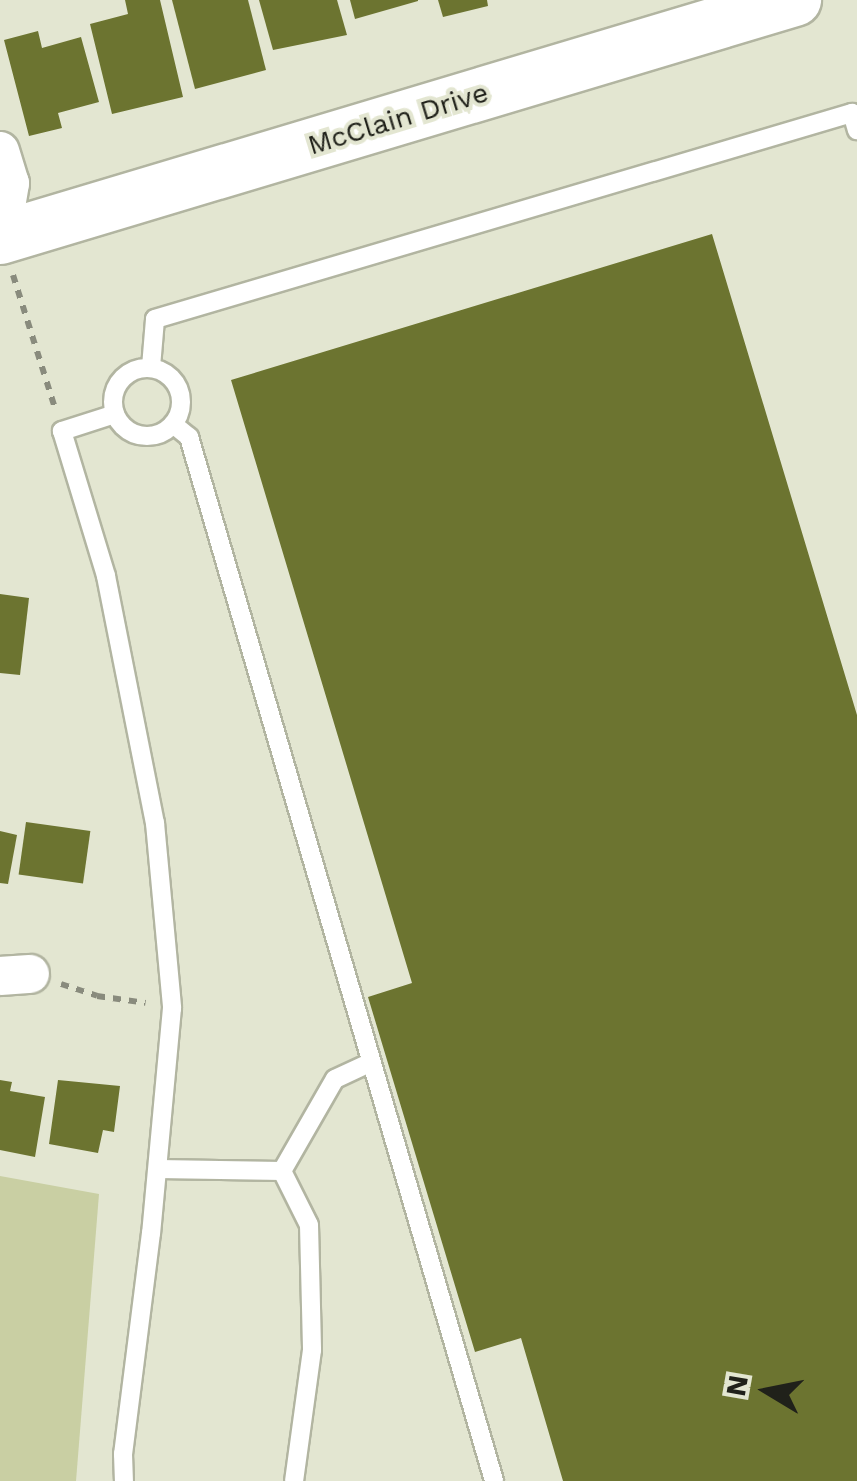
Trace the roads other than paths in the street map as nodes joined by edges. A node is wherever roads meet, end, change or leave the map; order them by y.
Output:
1 (795, 0) edge
2 (857, 130) edge
3 (0, 152) edge
4 (0, 237) edge
5 (150, 367) junction
6 (115, 414) junction
7 (173, 424) junction
8 (372, 1062) junction
9 (158, 1169) junction
10 (282, 1171) junction
11 (124, 1481) edge
12 (294, 1481) edge
13 (494, 1481) edge

1 - 4 street, McClain Drive
2 - 5 lane
3 - 4 street
5 - 6 lane
5 - 7 lane
6 - 7 lane
6 - 9 lane
7 - 8 lane
8 - 10 lane
8 - 13 lane
9 - 10 lane
9 - 11 lane
10 - 12 lane

